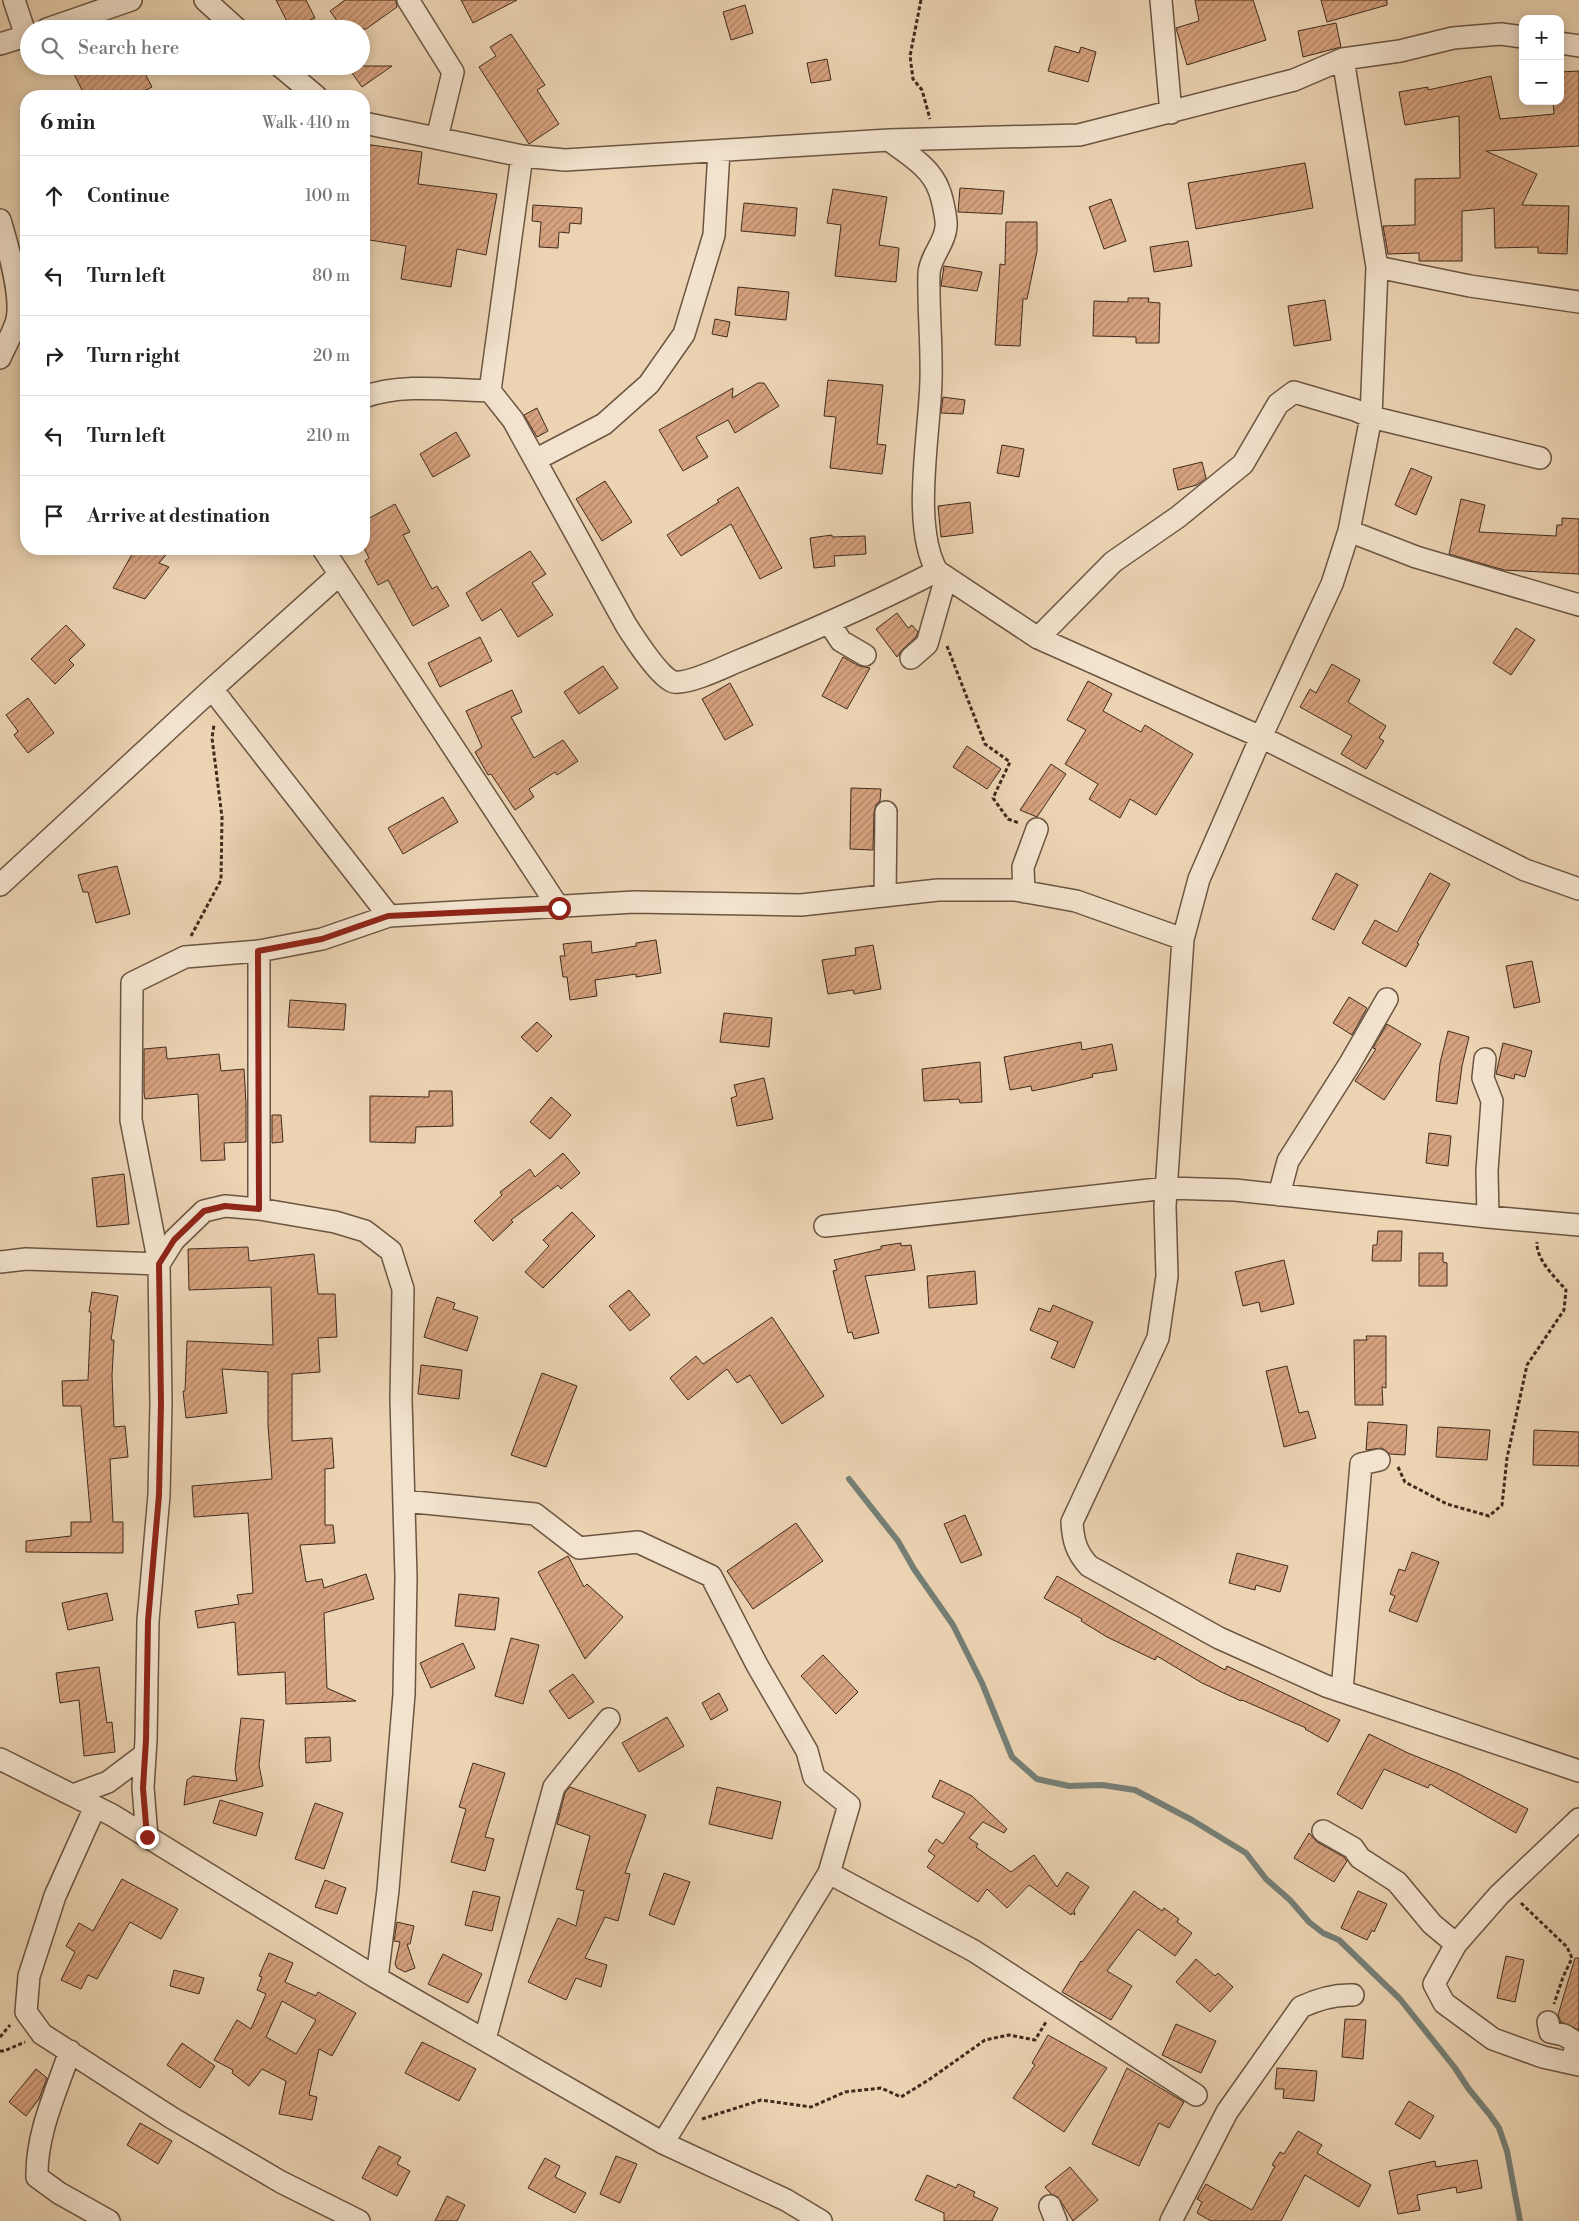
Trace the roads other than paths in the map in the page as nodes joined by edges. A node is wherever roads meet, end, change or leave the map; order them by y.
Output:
1 (14, 0) edge
2 (131, 0) edge
3 (205, 0) edge
4 (408, 0) edge
5 (1161, 0) edge
6 (21, 20) edge
7 (73, 20) edge
8 (227, 20) edge
9 (1519, 36) edge
10 (20, 38) edge
11 (0, 44) edge
12 (1564, 44) edge
13 (1579, 46) edge
14 (1343, 59) junction
15 (291, 75) edge
16 (309, 90) edge
17 (1171, 113) junction
18 (370, 125) edge
19 (437, 138) junction
20 (888, 140) junction
21 (719, 151) junction
22 (522, 156) junction
23 (0, 220) edge
24 (1377, 267) junction
25 (1579, 302) edge
26 (0, 358) edge
27 (490, 391) junction
28 (370, 395) edge
29 (1371, 417) junction
30 (1540, 458) dead end
31 (535, 460) junction
32 (1349, 531) junction
33 (327, 555) edge
34 (942, 574) junction
35 (339, 575) junction
36 (1579, 605) edge
37 (829, 623) junction
38 (1038, 638) junction
39 (866, 655) dead end
40 (910, 658) dead end
41 (215, 693) junction
42 (1261, 736) junction
43 (886, 812) dead end
44 (1037, 829) road end
45 (0, 886) edge
46 (1579, 889) edge
47 (1024, 892) junction
48 (885, 896) junction
49 (559, 908) junction
50 (388, 916) junction
51 (1183, 939) junction
52 (258, 951) junction
53 (1387, 999) dead end
54 (1486, 1059) dead end
55 (1168, 1188) junction
56 (1279, 1195) junction
57 (259, 1209) junction
58 (1488, 1217) junction
59 (1579, 1225) edge
60 (825, 1226) dead end
61 (0, 1262) edge
62 (159, 1264) junction
63 (1379, 1460) road end
64 (404, 1501) junction
65 (1342, 1691) junction
66 (609, 1718) dead end
67 (145, 1754) junction
68 (0, 1759) edge
69 (1579, 1770) edge
70 (72, 1795) junction
71 (95, 1807) junction
72 (1579, 1819) edge
73 (1323, 1830) dead end
74 (147, 1837) junction
75 (829, 1873) junction
76 (1456, 1944) junction
77 (377, 1978) junction
78 (1353, 1995) dead end
79 (1548, 2022) road end
80 (485, 2039) junction
81 (70, 2051) junction
82 (1575, 2064) edge
83 (1196, 2095) dead end
84 (663, 2143) junction
85 (109, 2221) edge
86 (359, 2221) edge
87 (821, 2221) edge
88 (1171, 2221) edge

1 - 6 street
2 - 7 street
3 - 8 street
4 - 19 street
5 - 17 street
9 - 14 street
10 - 11 street
12 - 13 street
14 - 17 street
14 - 24 street
15 - 16 street
17 - 20 street
18 - 19 street
19 - 22 street
20 - 21 street
20 - 34 street
21 - 22 street
21 - 31 street
22 - 27 street
23 - 26 street
24 - 25 street
24 - 29 street
27 - 28 street
27 - 31 street
29 - 30 street
29 - 32 street
29 - 38 street
31 - 37 street
32 - 36 street
32 - 42 street
33 - 35 street
34 - 37 street
34 - 38 street
34 - 40 street
35 - 41 street
35 - 49 street
37 - 39 street
38 - 42 street
41 - 45 street
41 - 50 street
42 - 46 street
42 - 51 street
43 - 48 street
44 - 47 street
47 - 48 street
47 - 51 street
48 - 49 street
49 - 50 street
50 - 52 street
51 - 55 street
52 - 57 street
52 - 62 street
53 - 56 street
54 - 58 street
55 - 56 street
55 - 60 street
55 - 65 street
56 - 58 street
57 - 62 street
57 - 64 street
58 - 59 street
61 - 62 street
62 - 67 street
63 - 65 street
64 - 75 street
64 - 77 street
65 - 69 street
66 - 80 street
67 - 70 street
67 - 74 street
68 - 70 street
70 - 71 street
71 - 74 street
71 - 81 street
72 - 76 street
73 - 76 street
74 - 77 street
75 - 83 street
75 - 84 street
76 - 82 street
77 - 80 street
78 - 88 street
79 - 82 street
80 - 84 street
81 - 85 street
81 - 86 street
84 - 87 street

